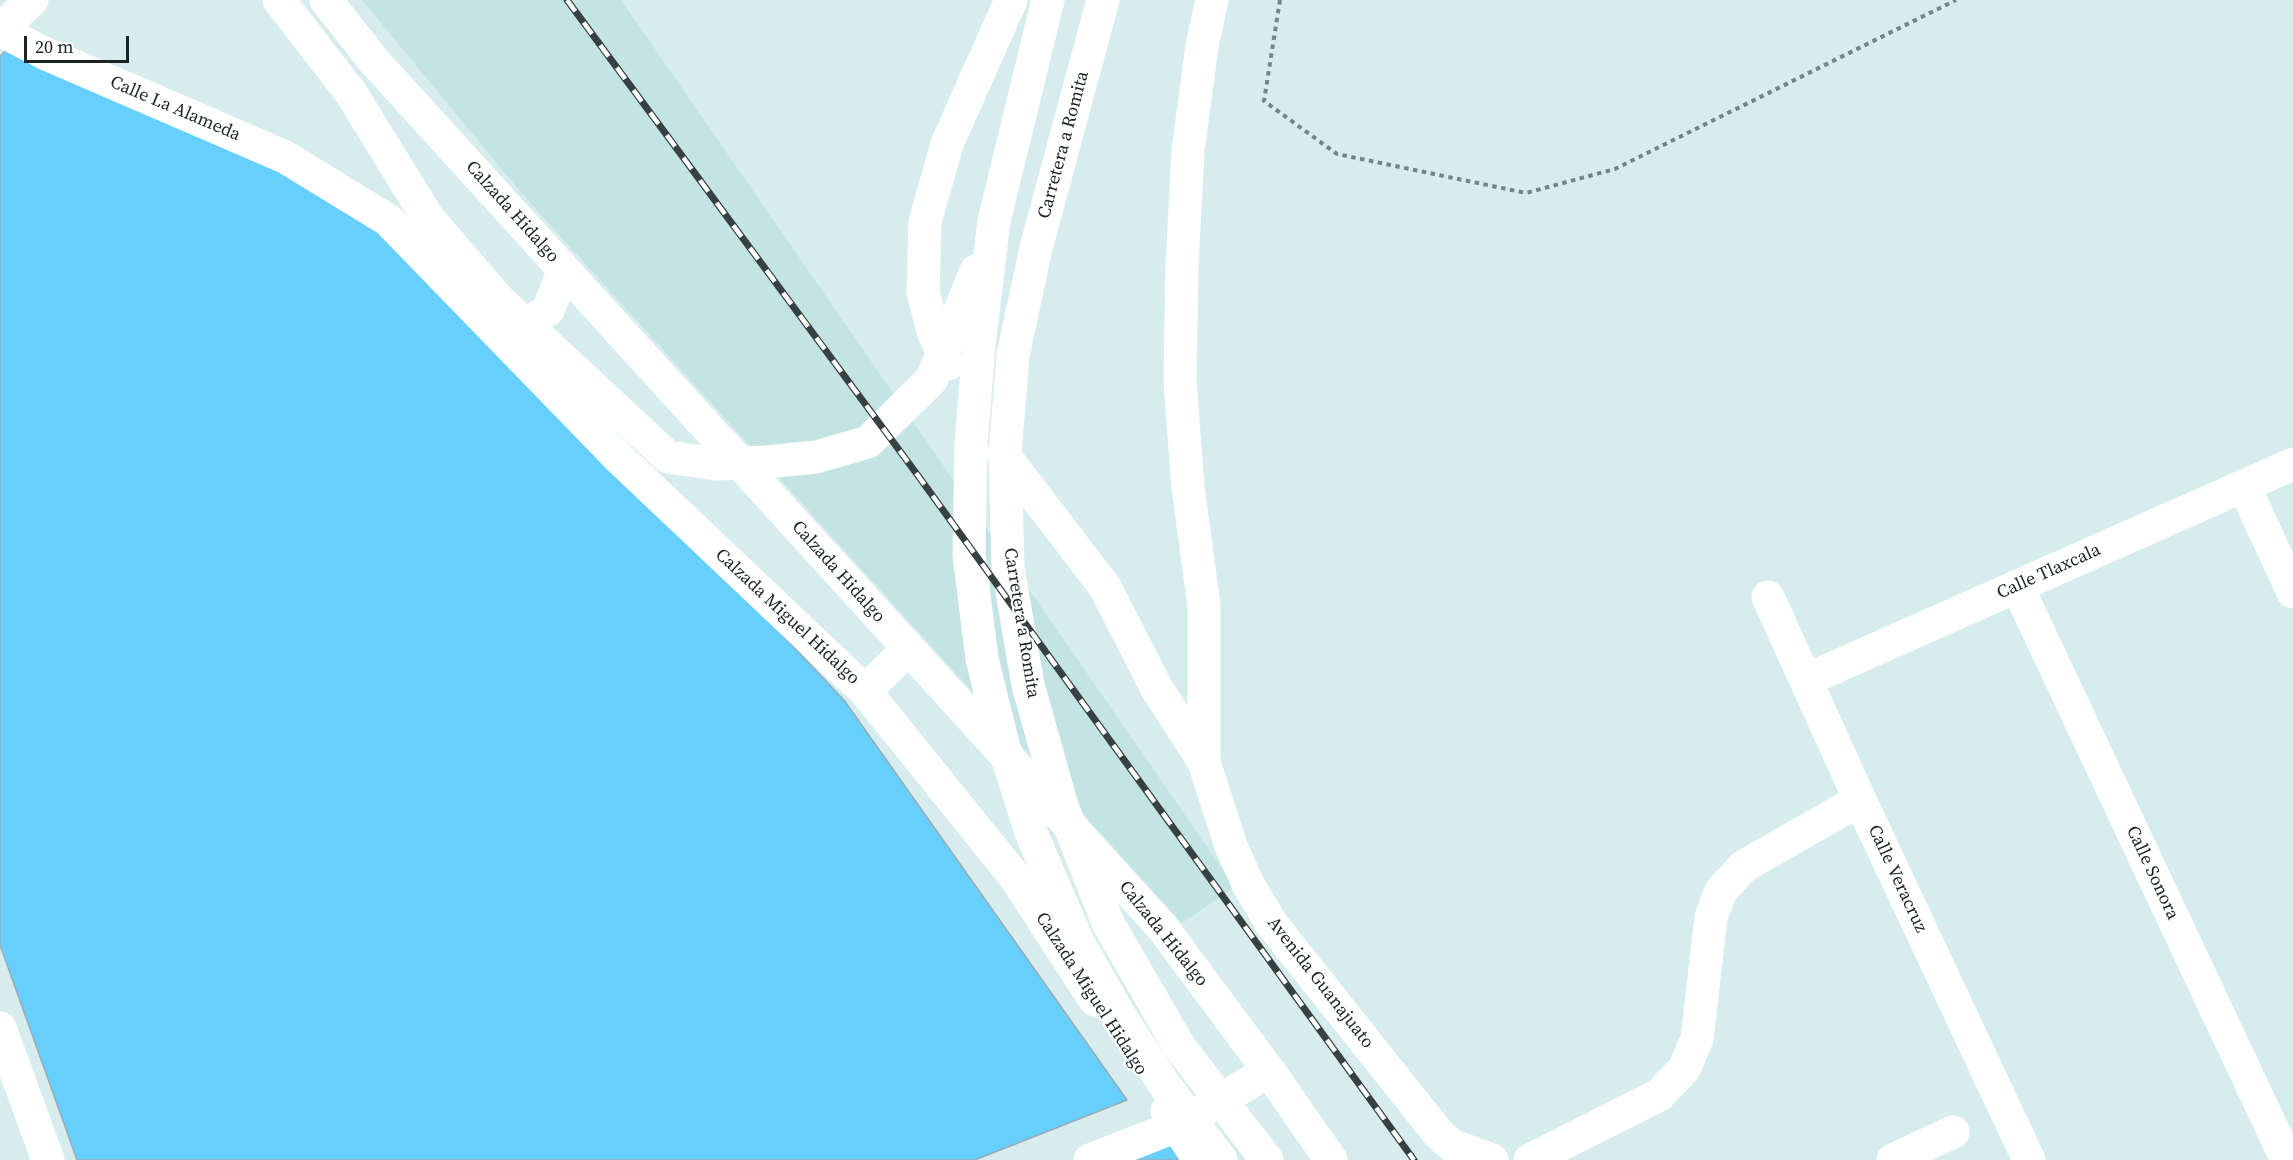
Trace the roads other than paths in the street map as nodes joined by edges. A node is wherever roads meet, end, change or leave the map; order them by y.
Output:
1 (32, 0) edge
2 (279, 0) edge
3 (326, 0) edge
4 (1011, 0) edge
5 (1048, 0) edge
6 (1103, 0) edge
7 (1212, 0) edge
8 (0, 30) edge
9 (285, 157) joint
10 (994, 222) junction
11 (564, 270) junction
12 (496, 314) junction
13 (2293, 464) edge
14 (2244, 486) junction
15 (2017, 586) junction
16 (2293, 592) edge
17 (1768, 597) dead end
18 (908, 649) junction
19 (1806, 680) junction
20 (865, 691) junction
21 (1204, 762) junction
22 (1860, 800) junction
23 (1162, 927) junction
24 (1074, 968) junction
25 (0, 1028) edge
26 (1269, 1071) junction
27 (11, 1094) edge
28 (1177, 1126) junction
29 (1953, 1132) dead end
30 (48, 1160) edge
31 (1090, 1160) edge
32 (1199, 1160) edge
33 (1221, 1160) edge
34 (1267, 1160) edge
35 (1331, 1160) edge
36 (1492, 1160) edge
37 (1530, 1160) edge
38 (1893, 1160) edge
39 (2029, 1160) edge
40 (2288, 1160) edge

1 - 8 street
2 - 12 street
3 - 11 street, Calzada Hidalgo
4 - 21 street
5 - 10 street
6 - 34 street, Carretera a Romita
7 - 21 street
8 - 9 street, Calle La Alameda
9 - 12 street, Calzada Miguel Hidalgo
10 - 12 street
10 - 33 street
11 - 12 street
11 - 18 street, Calzada Hidalgo
12 - 20 street, Calzada Miguel Hidalgo
13 - 14 street, Calle Tlaxcala
14 - 15 street, Calle Tlaxcala
14 - 16 street
15 - 19 street, Calle Tlaxcala
15 - 40 street, Calle Sonora
17 - 19 street, Calle Veracruz
18 - 20 street
18 - 23 street, Calzada Hidalgo
19 - 22 street, Calle Veracruz
20 - 24 street, Calzada Miguel Hidalgo
21 - 36 street, Avenida Guanajuato
22 - 37 street
22 - 39 street, Calle Veracruz
23 - 24 street
23 - 26 street, Calzada Hidalgo
24 - 28 street, Calzada Miguel Hidalgo
25 - 27 street
26 - 28 street
26 - 35 street, Calzada Hidalgo
27 - 30 street
28 - 31 street
28 - 32 street, Calzada Miguel Hidalgo
29 - 38 street

